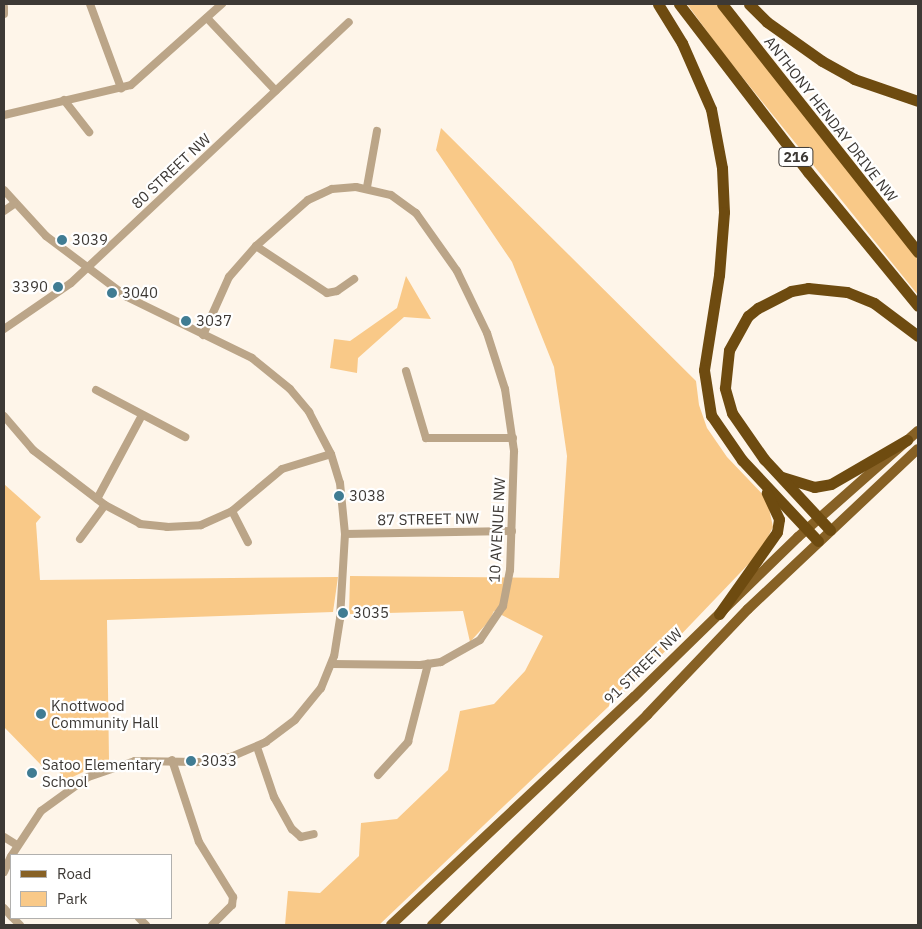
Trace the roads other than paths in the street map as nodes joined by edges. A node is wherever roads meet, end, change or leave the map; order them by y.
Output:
1 (90, 4) edge
2 (222, 4) edge
3 (658, 4) edge
4 (679, 4) edge
5 (722, 4) edge
6 (749, 4) edge
7 (4, 7) edge
8 (4, 14) edge
9 (207, 18) junction
10 (349, 22) dead end
11 (121, 88) junction
12 (276, 91) junction
13 (64, 100) junction
14 (918, 101) edge
15 (4, 116) edge
16 (377, 131) dead end
17 (89, 132) dead end
18 (367, 187) junction
19 (4, 190) edge
20 (14, 204) junction
21 (4, 211) edge
22 (256, 246) junction
23 (918, 252) edge
24 (88, 269) junction
25 (354, 279) dead end
26 (918, 306) edge
27 (4, 329) edge
28 (203, 335) junction
29 (918, 336) edge
30 (406, 371) dead end
31 (96, 390) dead end
32 (142, 415) junction
33 (4, 416) edge
34 (918, 431) edge
35 (185, 437) dead end
36 (512, 438) junction
37 (907, 440) junction
38 (918, 449) edge
39 (331, 454) junction
40 (752, 471) junction
41 (780, 476) junction
42 (97, 499) junction
43 (105, 505) junction
44 (232, 511) junction
45 (818, 518) junction
46 (806, 529) junction
47 (830, 530) junction
48 (512, 531) junction
49 (345, 534) junction
50 (80, 539) dead end
51 (818, 541) junction
52 (248, 542) dead end
53 (719, 614) junction
54 (332, 664) junction
55 (428, 664) junction
56 (256, 747) junction
57 (172, 760) junction
58 (378, 775) dead end
59 (314, 834) dead end
60 (4, 837) edge
61 (17, 845) junction
62 (13, 854) edge
63 (10, 860) edge
64 (4, 872) edge
65 (212, 925) edge
66 (391, 925) edge
67 (432, 925) edge

1 - 11 street
2 - 9 street
3 - 40 highway
4 - 26 highway, 216
5 - 23 highway, ANTHONY HENDAY DRIVE NW / 216
6 - 14 highway
7 - 8 street
9 - 11 street
9 - 12 street
10 - 12 street, 80 STREET NW
11 - 13 street
12 - 24 street, 80 STREET NW
13 - 15 street
13 - 17 street
16 - 18 street
18 - 22 street
18 - 36 street, 10 AVENUE NW
19 - 20 street
20 - 21 street
20 - 24 street
22 - 25 street
22 - 28 street
24 - 27 street, 80 STREET NW
24 - 28 street
28 - 39 street
29 - 41 highway
30 - 36 street
31 - 32 street
32 - 35 street
32 - 42 street
33 - 42 street
34 - 37 main road, 91 STREET NW
36 - 48 street, 10 AVENUE NW
37 - 41 highway
37 - 45 main road, 91 STREET NW
38 - 47 main road
39 - 44 street
39 - 49 street
40 - 46 highway
40 - 53 highway
41 - 45 highway
42 - 43 street
43 - 44 street
43 - 50 street
44 - 52 street
45 - 46 main road, 91 STREET NW
45 - 47 highway
46 - 51 highway
46 - 53 main road, 91 STREET NW
47 - 51 main road
48 - 49 street, 87 STREET NW
48 - 55 street, 10 AVENUE NW
49 - 54 street
51 - 67 main road
53 - 66 main road, 91 STREET NW
54 - 55 street
54 - 56 street
55 - 58 street
56 - 57 street
56 - 59 street
57 - 61 street
57 - 65 street
60 - 61 street
61 - 62 street
63 - 64 street

